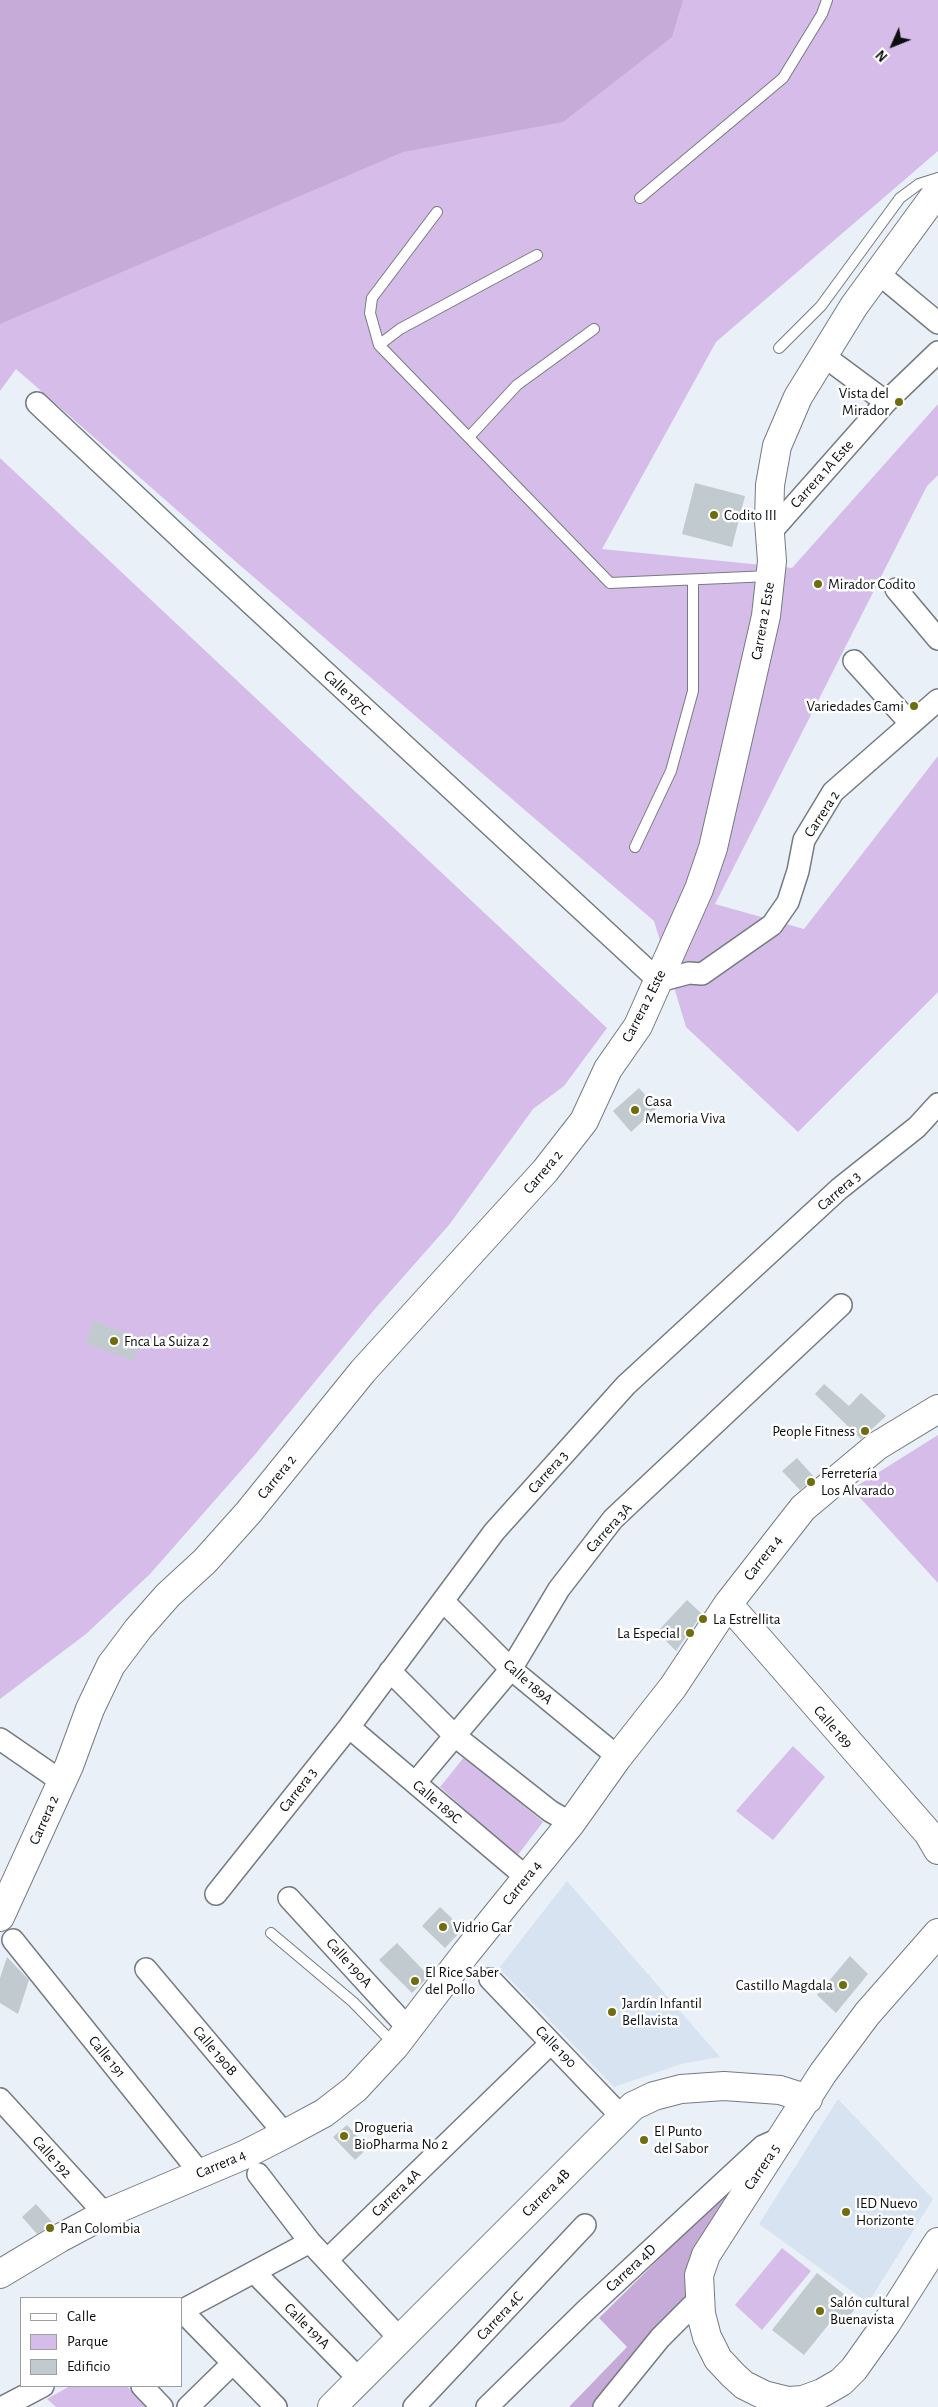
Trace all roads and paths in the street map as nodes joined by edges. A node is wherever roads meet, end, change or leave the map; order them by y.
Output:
1 (827, 0) edge
2 (936, 193) edge
3 (640, 198) dead end
4 (437, 212) dead end
5 (537, 255) dead end
6 (878, 273) junction
7 (938, 323) edge
8 (594, 329) dead end
9 (379, 346) junction
10 (779, 348) dead end
11 (938, 352) edge
12 (824, 356) junction
13 (886, 402) junction
14 (37, 403) dead end
15 (469, 437) junction
16 (770, 533) junction
17 (771, 576) junction
18 (692, 580) junction
19 (896, 590) dead end
20 (938, 639) edge
21 (854, 661) dead end
22 (938, 700) edge
23 (911, 724) junction
24 (635, 847) dead end
25 (659, 981) junction
26 (608, 1069) joint
27 (938, 1104) edge
28 (840, 1305) dead end
29 (938, 1409) edge
30 (443, 1601) junction
31 (728, 1604) junction
32 (511, 1669) junction
33 (390, 1671) junction
34 (349, 1727) junction
35 (455, 1736) junction
36 (0, 1739) edge
37 (618, 1757) junction
38 (61, 1781) junction
39 (415, 1783) junction
40 (571, 1823) junction
41 (938, 1850) edge
42 (526, 1877) junction
43 (216, 1894) dead end
44 (289, 1898) dead end
45 (6, 1929) edge
46 (270, 1933) dead end
47 (938, 1933) edge
48 (146, 1969) dead end
49 (490, 1979) dead end
50 (402, 2037) junction
51 (551, 2043) junction
52 (0, 2099) edge
53 (808, 2099) junction
54 (621, 2116) junction
55 (285, 2134) junction
56 (782, 2138) junction
57 (200, 2173) junction
58 (258, 2174) dead end
59 (105, 2214) junction
60 (585, 2225) dead end
61 (310, 2242) junction
62 (938, 2242) edge
63 (327, 2260) junction
64 (254, 2272) junction
65 (0, 2274) edge
66 (699, 2299) junction
67 (182, 2311) edge
68 (401, 2340) junction
69 (233, 2363) junction
70 (360, 2380) junction
71 (143, 2387) edge
72 (37, 2396) edge
73 (786, 2404) edge
74 (3, 2407) edge
75 (162, 2407) edge
76 (188, 2407) edge
77 (276, 2407) edge
78 (332, 2407) edge
79 (414, 2407) edge
80 (487, 2407) edge
81 (604, 2407) edge

1 - 3 lane
2 - 6 main road, Carrera 2 Este
2 - 10 lane
4 - 9 lane
5 - 9 lane
6 - 7 street
6 - 12 main road, Carrera 2 Este
8 - 15 lane
9 - 15 lane
11 - 13 street, Carrera 1A Este
12 - 13 street
12 - 16 main road, Carrera 2 Este
13 - 16 street, Carrera 1A Este
14 - 25 street, Calle 187C
15 - 18 lane
16 - 17 main road, Carrera 2 Este
17 - 18 lane
17 - 25 main road, Carrera 2 Este
18 - 24 lane
19 - 20 street
21 - 23 street
22 - 23 street, Carrera 2
23 - 25 street, Carrera 2
25 - 26 main road, Carrera 2 Este
26 - 38 main road, Carrera 2
27 - 30 street, Carrera 3
28 - 32 street, Carrera 3A
29 - 31 main road, Carrera 4
30 - 32 street, Calle 189A
30 - 33 street, Carrera 3
31 - 37 main road, Carrera 4
31 - 41 main road, Calle 189
32 - 35 street, Carrera 3A
32 - 37 street, Calle 189A
33 - 34 street, Carrera 3
33 - 35 street
34 - 39 street, Calle 189C
34 - 43 street, Carrera 3
35 - 39 street, Carrera 3A
35 - 40 street
36 - 38 street
37 - 40 main road, Carrera 4
38 - 45 main road, Carrera 2
39 - 42 street, Calle 189C
40 - 42 main road, Carrera 4
42 - 50 main road, Carrera 4
44 - 50 street, Calle 190A
45 - 57 street, Calle 191
46 - 50 lane
47 - 53 main road, Carrera 5
48 - 55 street, Calle 190B
49 - 51 street, Calle 190
50 - 55 main road, Carrera 4
51 - 54 street, Calle 190
51 - 63 street, Carrera 4A
52 - 59 street, Calle 192
53 - 54 main road, Carrera 4B
53 - 56 main road, Carrera 5
54 - 68 main road, Carrera 4B
55 - 57 main road, Carrera 4
56 - 66 main road, Carrera 5
56 - 80 street, Carrera 4D
57 - 59 main road, Carrera 4
58 - 61 street
59 - 65 main road, Carrera 4
60 - 79 street, Carrera 4C
61 - 63 street
61 - 64 street
62 - 73 main road
63 - 68 street
64 - 67 street
64 - 70 street, Calle 191A
66 - 73 main road
66 - 81 street
67 - 69 street
68 - 70 main road, Carrera 4B
69 - 76 street
69 - 77 street
70 - 78 main road, Carrera 4B
71 - 75 street
72 - 74 street

